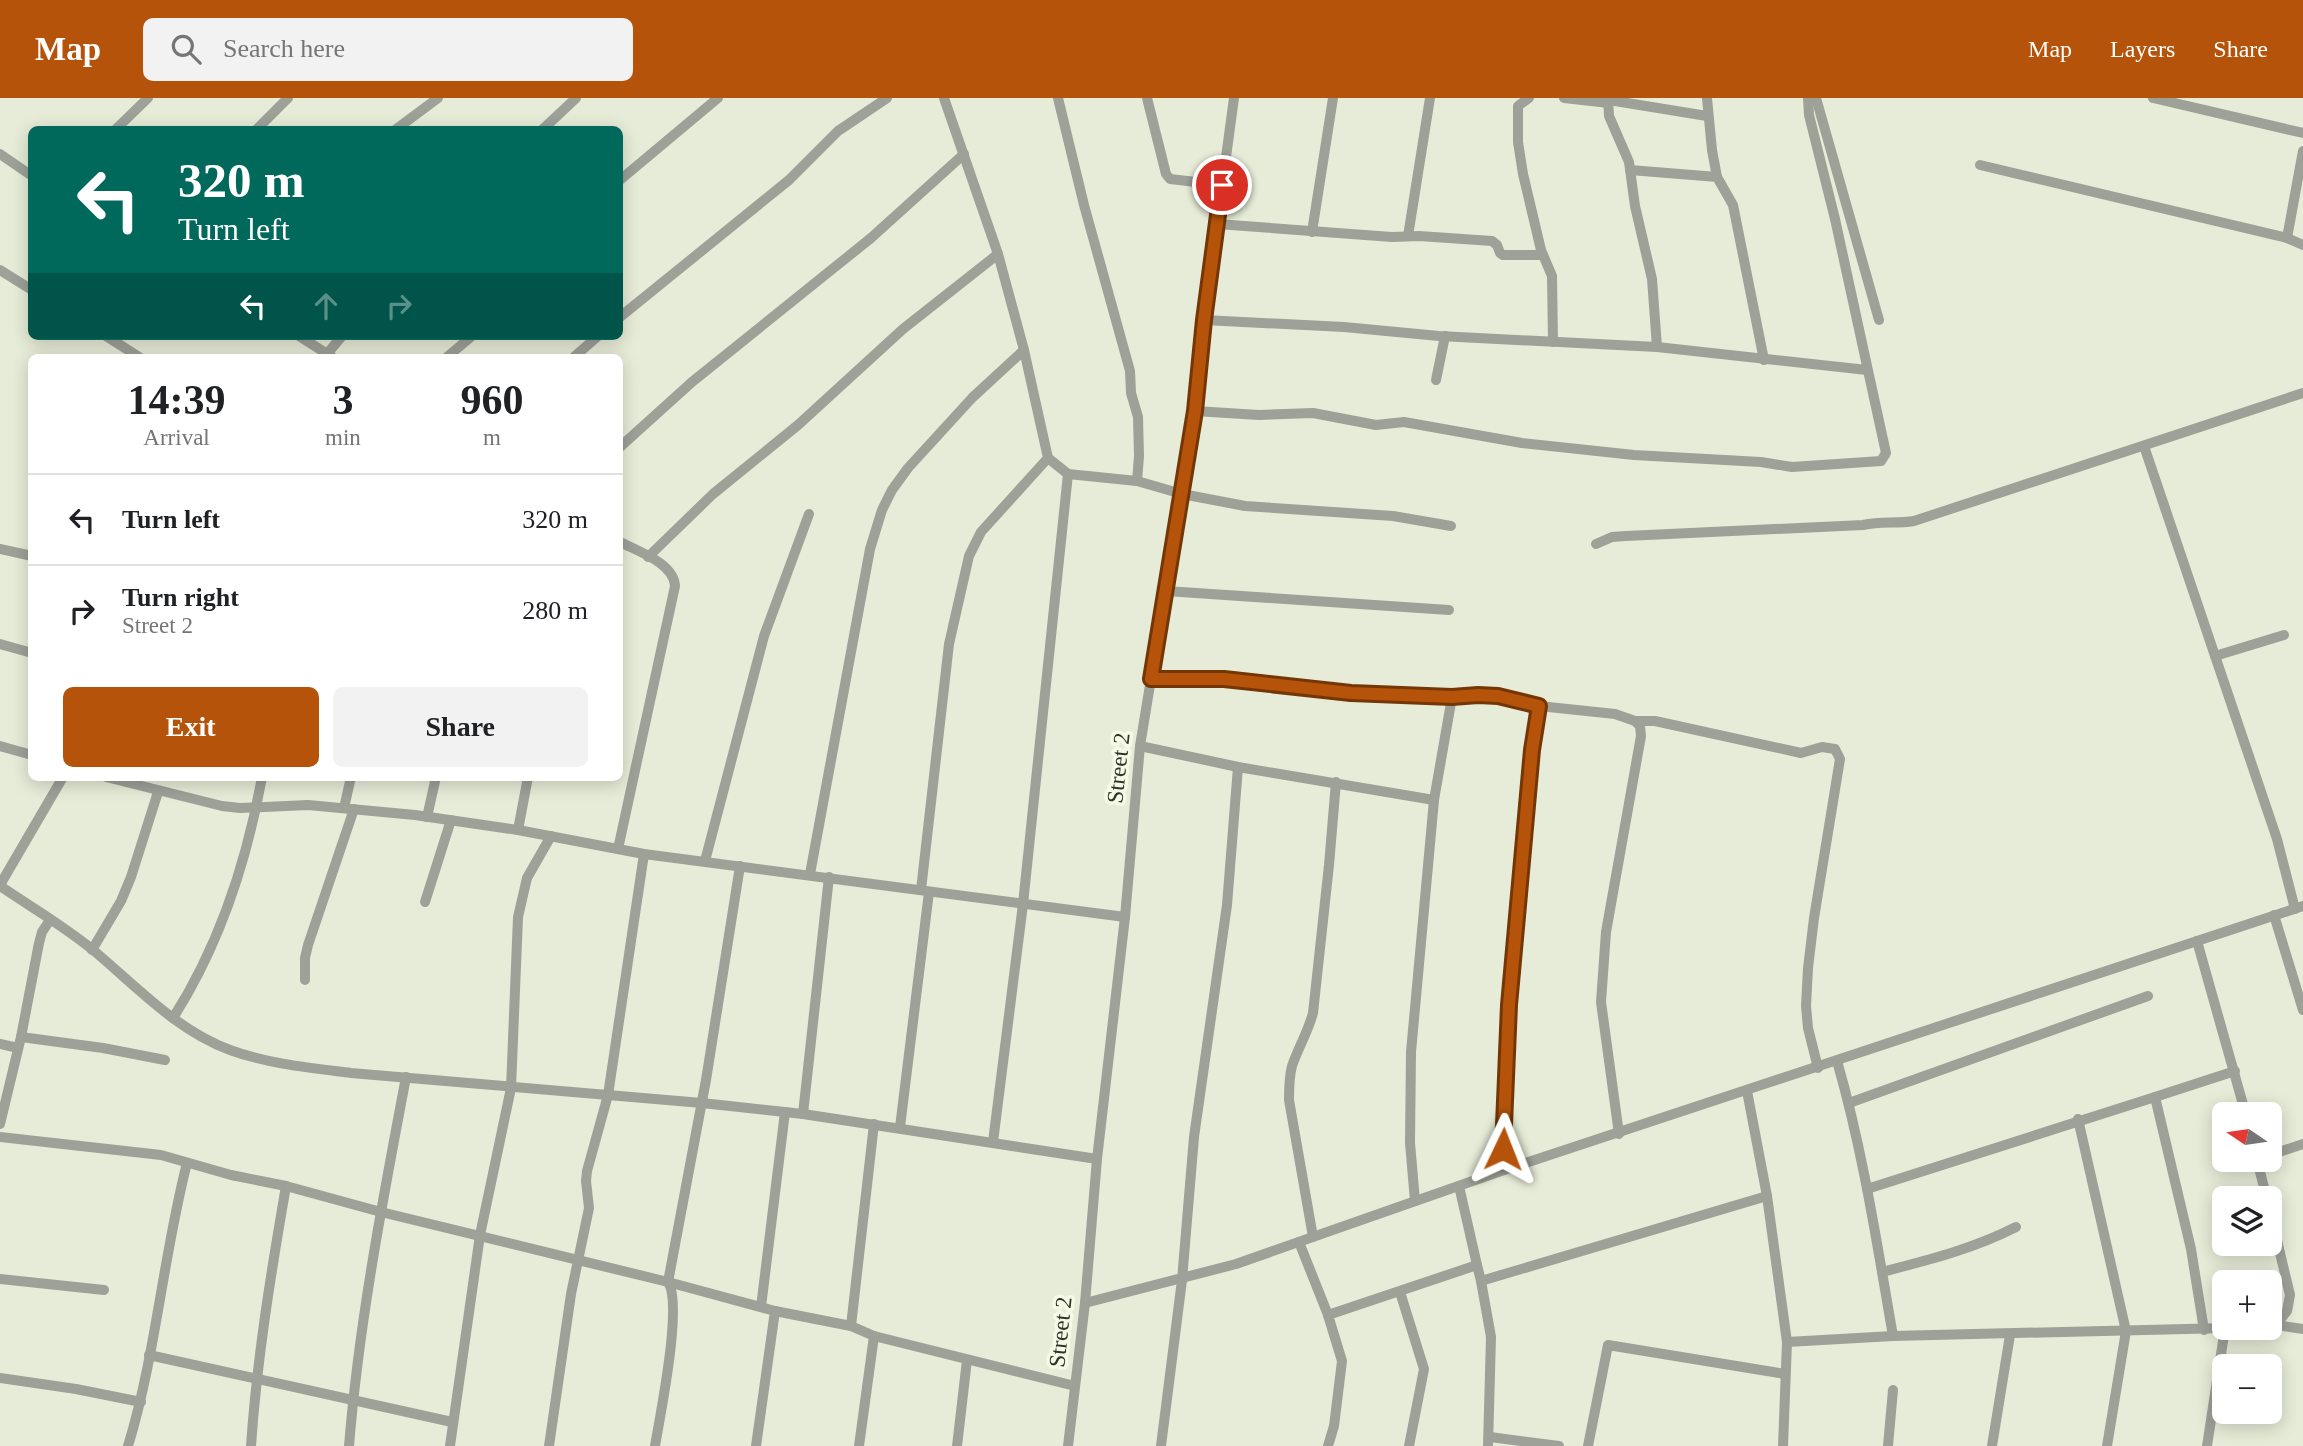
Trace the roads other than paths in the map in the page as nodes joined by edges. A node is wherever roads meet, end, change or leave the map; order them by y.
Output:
1 (148, 98) edge
2 (288, 98) edge
3 (438, 98) edge
4 (576, 98) edge
5 (718, 98) edge
6 (887, 98) edge
7 (944, 98) edge
8 (1058, 98) edge
9 (1147, 98) edge
10 (1234, 98) edge
11 (1333, 98) edge
12 (1430, 98) edge
13 (1529, 98) edge
14 (1564, 98) edge
15 (1707, 98) edge
16 (1808, 98) edge
17 (1815, 98) edge
18 (2153, 98) edge
19 (1609, 101) edge
20 (2206, 104) edge
21 (1707, 116) junction
22 (119, 126) edge
23 (260, 126) edge
24 (400, 126) edge
25 (546, 126) edge
26 (2303, 133) edge
27 (2303, 151) edge
28 (0, 154) edge
29 (964, 154) junction
30 (1980, 165) dead end
31 (1630, 170) junction
32 (28, 173) edge
33 (623, 177) edge
34 (1717, 177) junction
35 (1222, 185) junction
36 (1217, 224) junction
37 (1312, 232) junction
38 (1408, 236) junction
39 (2287, 238) junction
40 (2303, 245) edge
41 (998, 254) junction
42 (1543, 255) junction
43 (0, 270) edge
44 (28, 288) edge
45 (623, 315) edge
46 (1204, 320) junction
47 (1879, 320) dead end
48 (1445, 336) junction
49 (110, 340) edge
50 (306, 340) edge
51 (467, 340) edge
52 (593, 340) edge
53 (1553, 342) junction
54 (1657, 347) junction
55 (1024, 350) junction
56 (122, 353) edge
57 (328, 354) edge
58 (451, 354) edge
59 (577, 354) edge
60 (1764, 360) junction
61 (1867, 370) junction
62 (1436, 380) dead end
63 (2303, 393) edge
64 (1195, 411) junction
65 (623, 444) edge
66 (2144, 446) junction
67 (1048, 458) junction
68 (1068, 474) junction
69 (1137, 481) junction
70 (1182, 494) junction
71 (809, 514) dead end
72 (1451, 526) dead end
73 (623, 544) edge
74 (1597, 544) dead end
75 (0, 549) edge
76 (28, 555) edge
77 (648, 557) junction
78 (1166, 591) junction
79 (1449, 610) dead end
80 (2284, 635) dead end
81 (0, 644) edge
82 (28, 652) edge
83 (2215, 656) junction
84 (1151, 679) junction
85 (1452, 697) junction
86 (1539, 706) junction
87 (1635, 720) junction
88 (0, 746) edge
89 (1140, 746) junction
90 (28, 754) edge
91 (1238, 767) junction
92 (61, 781) edge
93 (120, 781) edge
94 (261, 781) edge
95 (351, 781) edge
96 (435, 781) edge
97 (527, 781) edge
98 (1336, 782) junction
99 (158, 792) junction
100 (1434, 800) junction
101 (257, 807) junction
102 (349, 808) junction
103 (427, 817) junction
104 (451, 820) junction
105 (518, 830) junction
106 (551, 836) junction
107 (618, 849) junction
108 (645, 854) junction
109 (705, 861) junction
110 (740, 866) junction
111 (810, 874) junction
112 (829, 877) junction
113 (0, 886) edge
114 (925, 891) junction
115 (425, 902) dead end
116 (1023, 904) junction
117 (2299, 907) edge
118 (2274, 915) junction
119 (1125, 917) junction
120 (50, 920) junction
121 (2197, 941) junction
122 (92, 950) junction
123 (305, 980) dead end
124 (2148, 996) dead end
125 (2303, 1010) edge
126 (173, 1018) junction
127 (20, 1043) junction
128 (0, 1044) edge
129 (165, 1060) dead end
130 (1837, 1061) junction
131 (1818, 1068) junction
132 (2235, 1071) junction
133 (407, 1077) junction
134 (511, 1088) junction
135 (1747, 1091) junction
136 (608, 1095) junction
137 (2155, 1097) junction
138 (2243, 1102) edge
139 (702, 1103) junction
140 (1849, 1104) junction
141 (785, 1112) junction
142 (803, 1114) junction
143 (2078, 1119) junction
144 (0, 1124) edge
145 (874, 1124) junction
146 (900, 1128) junction
147 (1619, 1134) junction
148 (0, 1137) edge
149 (993, 1142) junction
150 (2303, 1144) edge
151 (2282, 1151) edge
152 (1097, 1159) junction
153 (187, 1163) junction
154 (1504, 1170) junction
155 (286, 1186) junction
156 (1459, 1186) junction
157 (1867, 1189) junction
158 (1767, 1196) junction
159 (1415, 1201) junction
160 (381, 1212) junction
161 (2016, 1227) dead end
162 (480, 1235) junction
163 (1313, 1237) junction
164 (1299, 1242) junction
165 (2281, 1256) edge
166 (577, 1260) junction
167 (1477, 1265) junction
168 (1882, 1272) junction
169 (0, 1279) edge
170 (1182, 1280) junction
171 (1481, 1281) junction
172 (668, 1282) junction
173 (104, 1290) dead end
174 (1400, 1292) junction
175 (1085, 1303) junction
176 (761, 1307) junction
177 (775, 1311) junction
178 (1328, 1315) junction
179 (2282, 1316) edge
180 (851, 1326) junction
181 (2282, 1326) edge
182 (2204, 1329) junction
183 (2212, 1329) edge
184 (2303, 1329) edge
185 (2126, 1331) junction
186 (2010, 1335) junction
187 (874, 1336) junction
188 (1892, 1336) junction
189 (2224, 1340) edge
190 (1787, 1342) junction
191 (149, 1355) junction
192 (967, 1360) junction
193 (1785, 1374) junction
194 (0, 1378) edge
195 (256, 1379) junction
196 (1075, 1386) junction
197 (1893, 1390) dead end
198 (352, 1401) junction
199 (141, 1402) junction
200 (453, 1422) junction
201 (1489, 1441) edge
202 (128, 1446) edge
203 (251, 1446) edge
204 (349, 1446) edge
205 (450, 1446) edge
206 (549, 1446) edge
207 (655, 1446) edge
208 (756, 1446) edge
209 (859, 1446) edge
210 (957, 1446) edge
211 (1068, 1446) edge
212 (1161, 1446) edge
213 (1328, 1446) edge
214 (1409, 1446) edge
215 (1559, 1446) edge
216 (1588, 1446) edge
217 (1783, 1446) edge
218 (1888, 1446) edge
219 (1992, 1446) edge
220 (2107, 1446) edge
221 (2207, 1446) edge

1 - 22 street
2 - 23 street
3 - 24 street
4 - 25 street
5 - 33 street
6 - 45 street
7 - 29 street
8 - 69 street
9 - 35 street
10 - 35 street, Street 2
11 - 37 street
12 - 38 street
13 - 42 street
14 - 19 street
15 - 21 street
16 - 61 street
17 - 47 street
18 - 20 street
19 - 21 street
19 - 31 street
20 - 26 street
21 - 34 street
27 - 39 street
28 - 32 street
29 - 41 street
29 - 65 street
30 - 39 street
31 - 34 street
31 - 54 street
34 - 60 street
35 - 36 street, Street 2
36 - 37 street
36 - 46 street, Street 2
37 - 38 street
38 - 42 street
39 - 40 street
41 - 55 street
41 - 77 street
42 - 53 street
43 - 44 street
46 - 48 street
46 - 64 street, Street 2
48 - 53 street
48 - 62 street
49 - 56 street
50 - 57 street
51 - 58 street
52 - 59 street
53 - 54 street
54 - 60 street
55 - 67 street
55 - 111 street
60 - 61 street
61 - 64 street
63 - 66 street
64 - 70 street, Street 2
66 - 74 street
66 - 83 street
67 - 68 street
67 - 114 street
68 - 69 street
68 - 116 street
69 - 70 street
70 - 72 street
70 - 78 street, Street 2
71 - 109 street
73 - 77 street
75 - 76 street
77 - 107 street
78 - 79 street
78 - 84 street, Street 2
80 - 83 street
81 - 82 street
83 - 117 street
84 - 85 street
84 - 89 street, Street 2
85 - 86 street
85 - 100 street
86 - 87 street
86 - 154 street
87 - 131 street
87 - 147 street
88 - 90 street
89 - 91 street
89 - 119 street, Street 2
91 - 98 street
91 - 170 street
92 - 113 street
93 - 99 street
94 - 101 street
95 - 102 street
96 - 103 street
97 - 105 street
98 - 100 street
98 - 163 street
99 - 101 street
99 - 122 street
100 - 159 street
101 - 102 street
101 - 126 street
102 - 103 street
102 - 123 street
103 - 104 street
104 - 105 street
104 - 115 street
105 - 106 street
106 - 107 street
106 - 134 street
107 - 108 street
108 - 109 street
108 - 136 street
109 - 110 street
110 - 111 street
110 - 139 street
111 - 112 street
112 - 114 street
112 - 142 street
113 - 120 street
114 - 116 street
114 - 146 street
116 - 119 street
116 - 149 street
117 - 118 street
118 - 121 street
118 - 125 street
119 - 152 street, Street 2
120 - 122 street
120 - 127 street
121 - 130 street
121 - 132 street
122 - 126 street
124 - 140 street
126 - 133 street
127 - 128 street
127 - 129 street
127 - 144 street
130 - 131 street
130 - 140 street
131 - 135 street
132 - 137 street
132 - 138 street
133 - 134 street
133 - 160 street
134 - 136 street
134 - 162 street
135 - 147 street
135 - 158 street
136 - 139 street
136 - 166 street
137 - 143 street
137 - 182 street
139 - 141 street
139 - 172 street
140 - 157 street
141 - 142 street
141 - 176 street
142 - 145 street
143 - 157 street
143 - 185 street
145 - 146 street
145 - 180 street
146 - 149 street
147 - 154 street
148 - 153 street
149 - 152 street
150 - 151 street
152 - 175 street, Street 2
153 - 155 street
153 - 191 street
154 - 156 street
155 - 160 street
155 - 195 street
156 - 159 street
156 - 167 street
157 - 168 street
158 - 171 street
158 - 190 street
159 - 163 street
160 - 162 street
160 - 198 street
161 - 168 street
162 - 166 street
162 - 200 street
163 - 164 street
164 - 170 street
164 - 178 street
165 - 179 street
166 - 172 street
166 - 206 street
167 - 171 street
167 - 174 street
168 - 188 street
169 - 173 street
170 - 175 street
170 - 212 street
171 - 201 street
172 - 176 street
172 - 207 street
174 - 178 street
174 - 214 street
175 - 196 street, Street 2
176 - 177 street
177 - 180 street
177 - 208 street
178 - 213 street
180 - 187 street
181 - 184 street
182 - 183 street
182 - 185 street
185 - 186 street
185 - 220 street
186 - 188 street
186 - 219 street
187 - 192 street
187 - 209 street
188 - 190 street
189 - 221 street
190 - 193 street
191 - 195 street
191 - 199 street
192 - 196 street
192 - 210 street
193 - 216 street
193 - 217 street
194 - 199 street
195 - 198 street
195 - 203 street
196 - 211 street, Street 2
197 - 218 street
198 - 200 street
198 - 204 street
199 - 202 street
200 - 205 street
201 - 215 street

